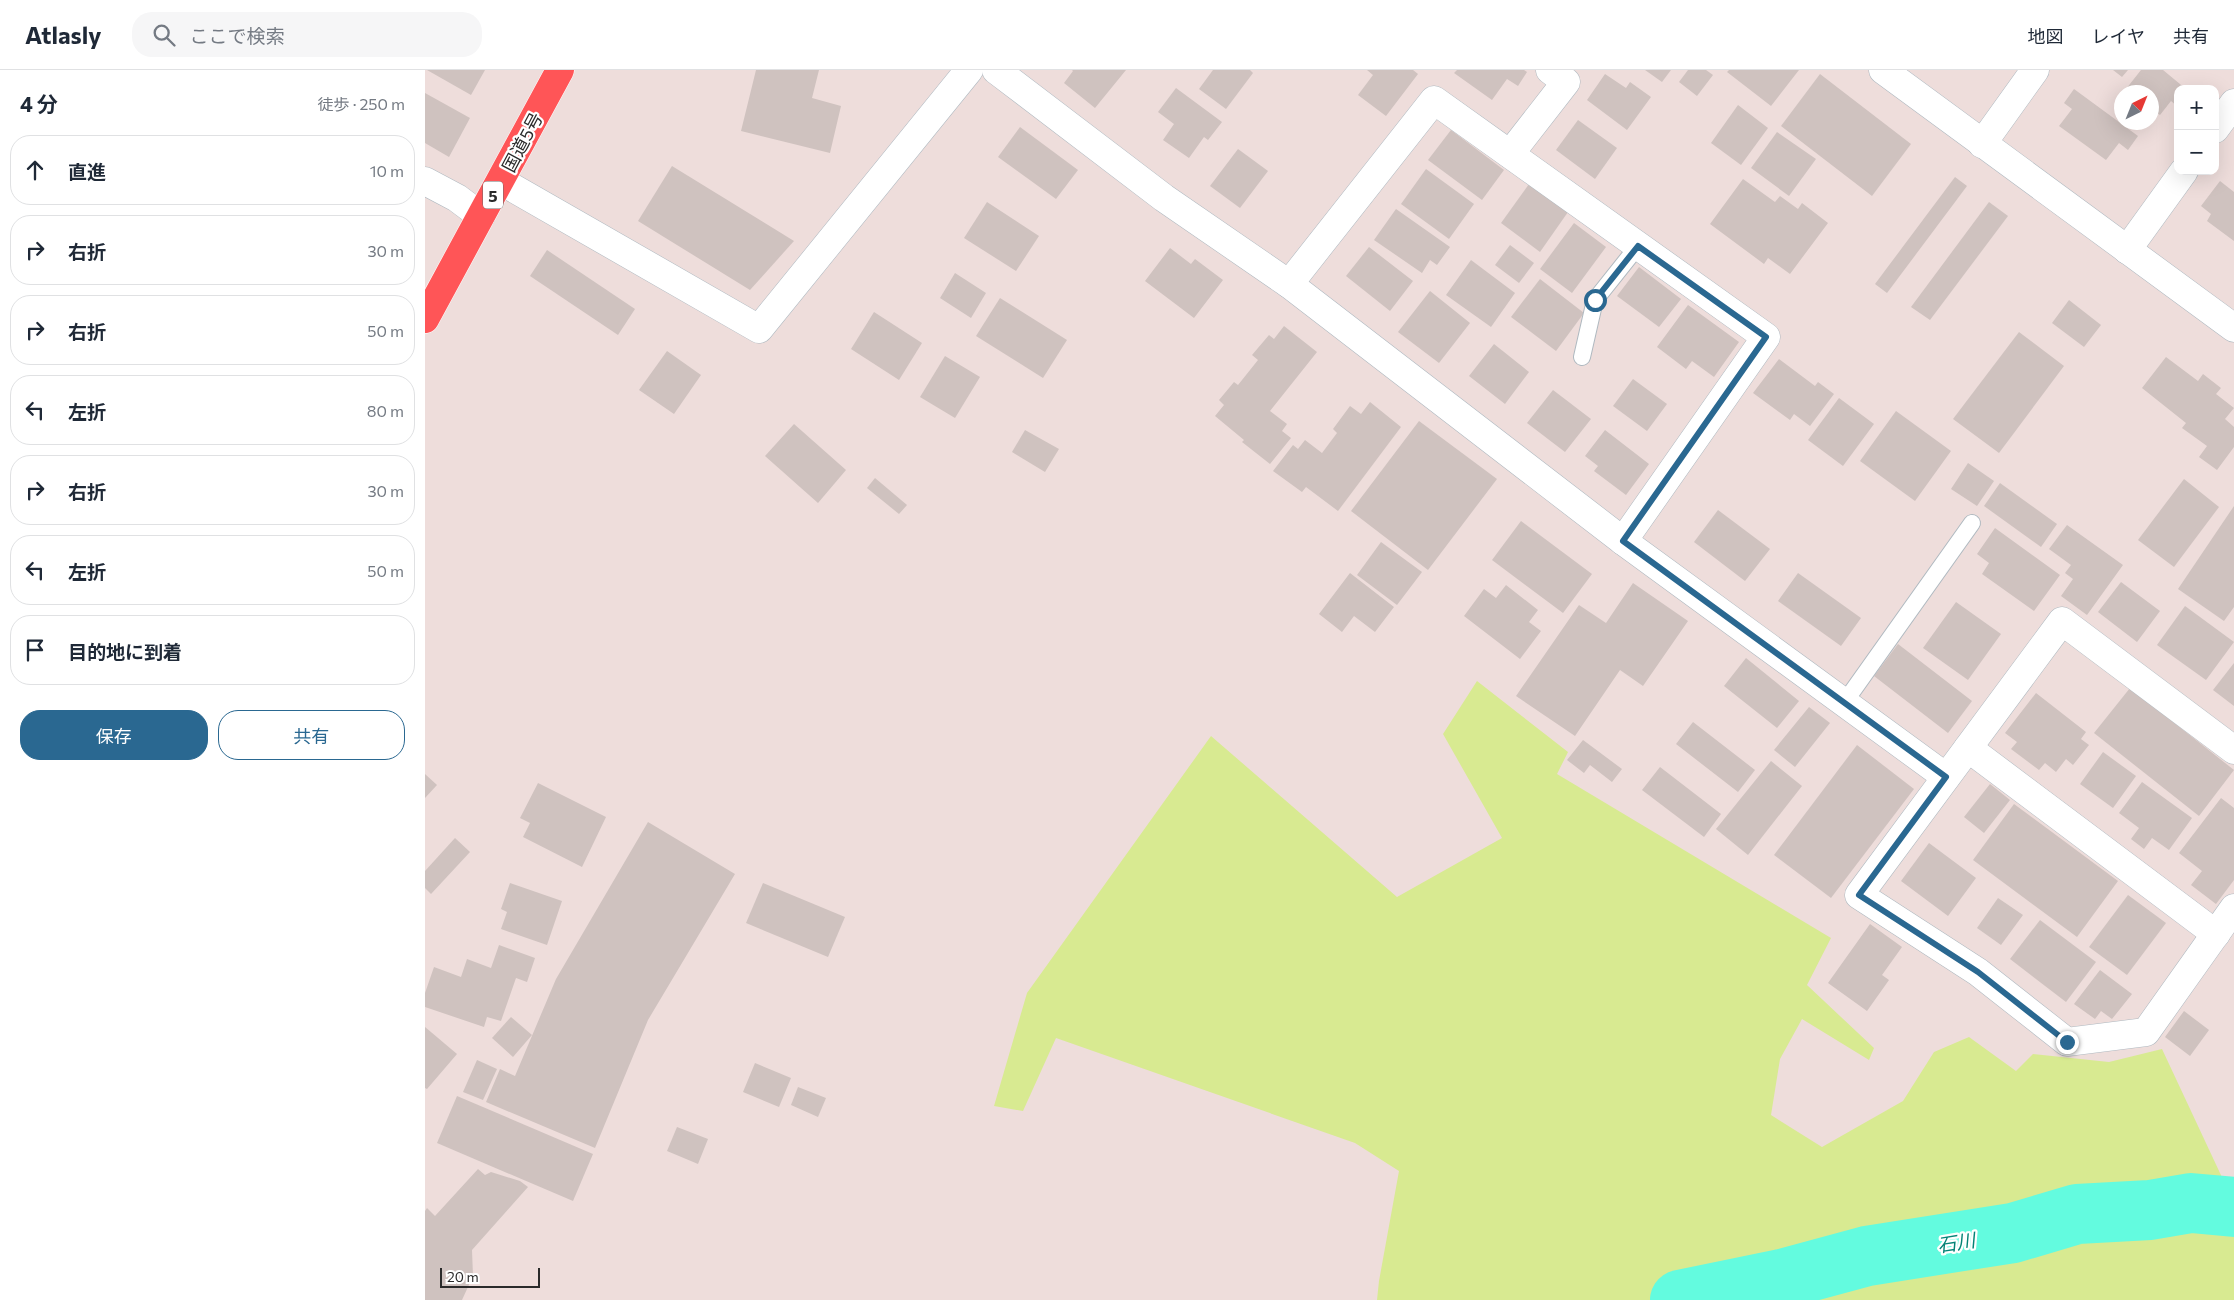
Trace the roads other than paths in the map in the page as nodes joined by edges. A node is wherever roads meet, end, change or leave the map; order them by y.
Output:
1 (560, 70) edge
2 (969, 70) edge
3 (996, 70) edge
4 (1550, 70) edge
5 (1883, 70) edge
6 (2035, 70) edge
7 (2234, 103) edge
8 (2219, 124) edge
9 (1982, 144) junction
10 (1510, 154) junction
11 (2181, 175) edge
12 (501, 180) junction
13 (425, 181) edge
14 (481, 216) junction
15 (1638, 246) junction
16 (2127, 250) junction
17 (1289, 284) junction
18 (425, 318) edge
19 (2234, 328) edge
20 (1582, 358) dead end
21 (1972, 523) dead end
22 (1623, 541) junction
23 (1844, 703) junction
24 (1968, 748) junction
25 (2234, 750) edge
26 (1946, 777) junction
27 (2234, 908) edge
28 (2216, 934) junction

1 - 12 highway, 国道5号 / 5
2 - 12 street
3 - 17 street
4 - 10 street
5 - 9 street
6 - 9 street
7 - 8 street
9 - 16 street
10 - 15 street
10 - 17 street
11 - 16 street
12 - 14 highway, 国道5号 / 5
13 - 14 street
14 - 18 highway, 国道5号 / 5
15 - 20 lane
15 - 22 street
16 - 19 street
17 - 22 street
21 - 23 lane
22 - 23 street
23 - 26 street
24 - 25 street
24 - 26 street
24 - 28 street
26 - 28 street
27 - 28 street

